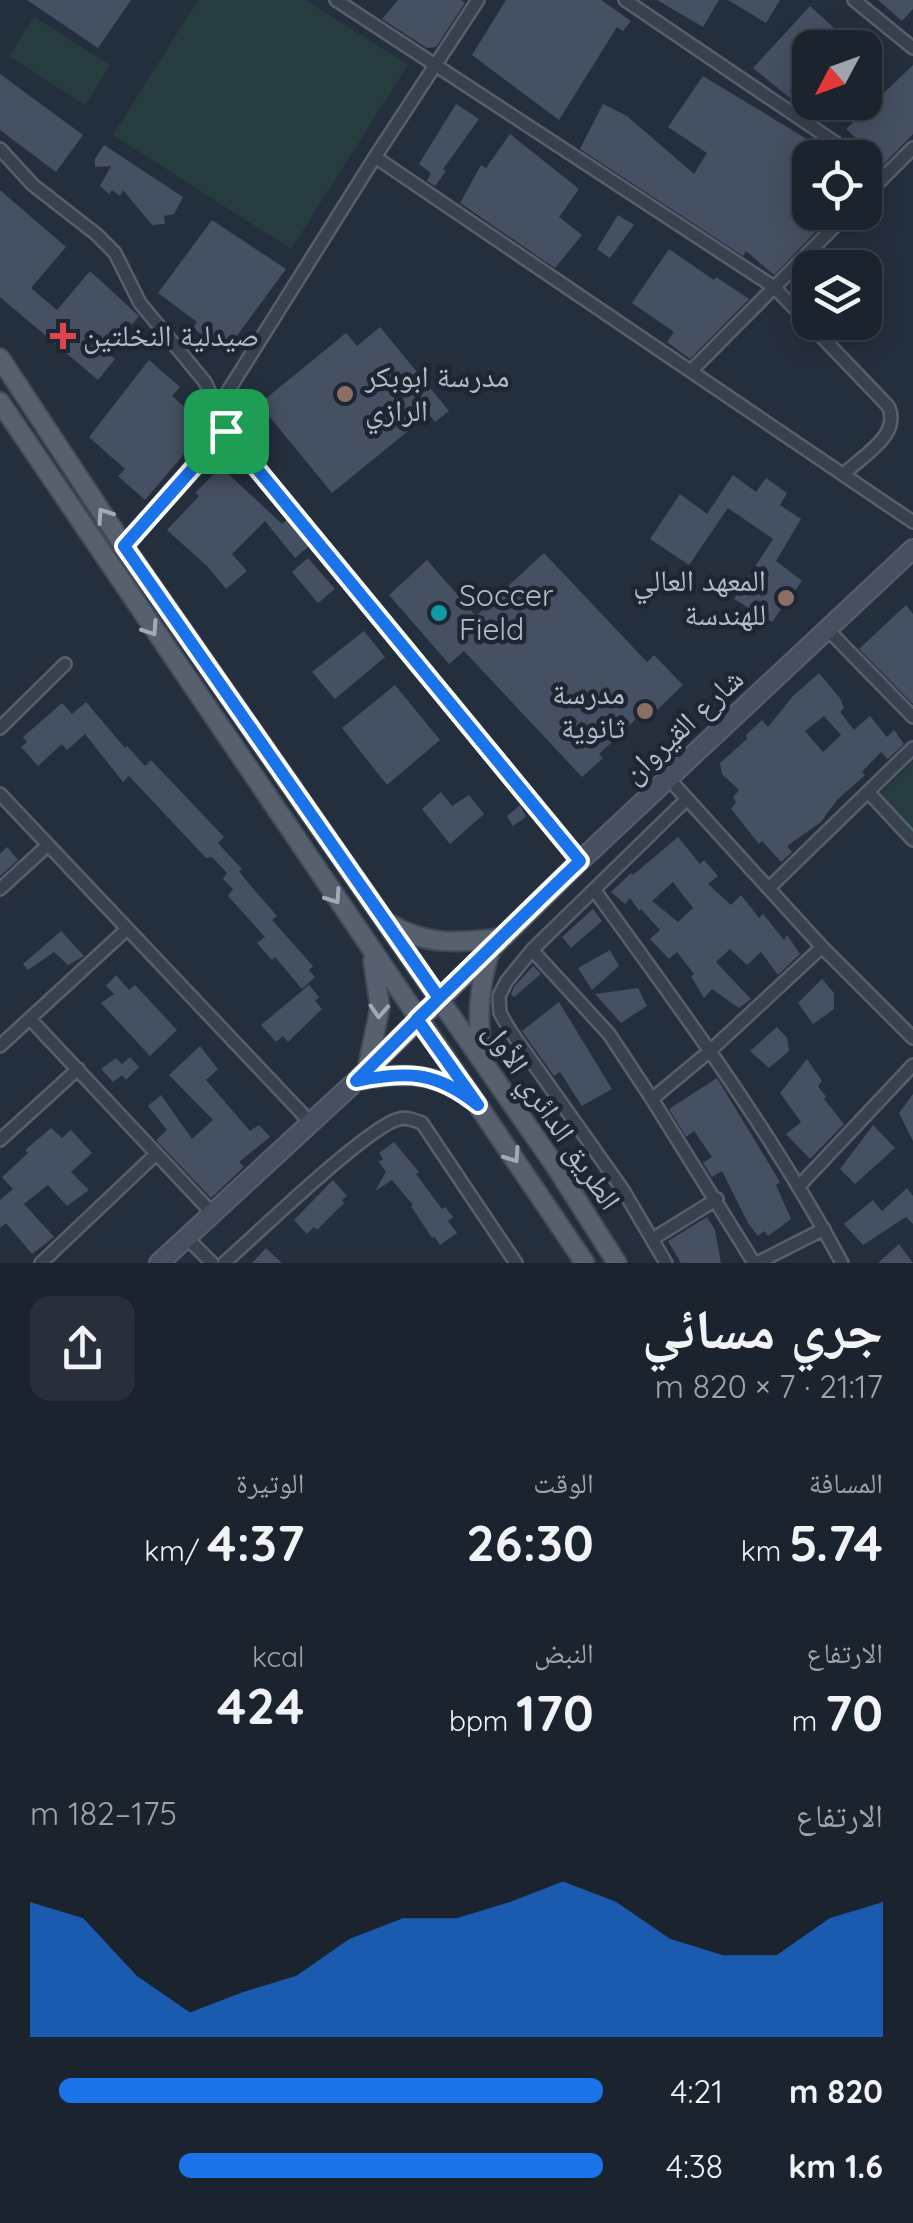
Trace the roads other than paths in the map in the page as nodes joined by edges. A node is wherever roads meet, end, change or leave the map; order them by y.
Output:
1 (336, 0) edge
2 (478, 0) edge
3 (625, 0) edge
4 (854, 0) edge
5 (913, 48) edge
6 (436, 67) junction
7 (831, 140) edge
8 (913, 148) edge
9 (0, 149) edge
10 (375, 156) junction
11 (882, 174) edge
12 (885, 176) junction
13 (882, 179) edge
14 (831, 230) edge
15 (774, 287) junction
16 (0, 358) edge
17 (691, 371) junction
18 (0, 402) edge
19 (213, 416) junction
20 (226, 431) junction
21 (844, 474) junction
22 (913, 522) edge
23 (124, 546) junction
24 (913, 550) edge
25 (826, 629) junction
26 (65, 664) dead end
27 (913, 717) edge
28 (0, 728) edge
29 (913, 748) edge
30 (668, 779) junction
31 (869, 793) junction
32 (0, 794) edge
33 (687, 799) junction
34 (913, 840) edge
35 (48, 845) junction
36 (580, 861) junction
37 (769, 888) junction
38 (0, 889) edge
39 (594, 891) junction
40 (384, 921) junction
41 (128, 929) junction
42 (496, 941) junction
43 (822, 947) junction
44 (371, 950) junction
45 (532, 950) junction
46 (439, 998) junction
47 (30, 1019) junction
48 (417, 1019) junction
49 (913, 1038) edge
50 (0, 1046) edge
51 (711, 1050) junction
52 (913, 1065) edge
53 (485, 1066) junction
54 (78, 1069) junction
55 (362, 1076) junction
56 (652, 1099) junction
57 (478, 1105) junction
58 (311, 1123) junction
59 (0, 1140) edge
60 (156, 1154) junction
61 (800, 1185) junction
62 (717, 1199) junction
63 (212, 1212) junction
64 (824, 1229) junction
65 (186, 1237) junction
66 (654, 1238) junction
67 (41, 1263) edge
68 (158, 1263) edge
69 (212, 1263) edge
70 (224, 1263) edge
71 (516, 1263) edge
72 (584, 1263) edge
73 (616, 1263) edge
74 (666, 1263) edge
75 (756, 1263) edge
76 (842, 1263) edge

1 - 6 street
2 - 6 street
3 - 7 street
4 - 5 street
6 - 10 street
6 - 15 street
8 - 12 street
9 - 19 street
10 - 17 street
10 - 19 street
11 - 12 street
12 - 13 street
14 - 15 street
15 - 17 street
15 - 21 street
23 -> 16 main road, الطريق الدائري الأول
17 - 21 street
18 -> 44 main road, الطريق الدائري الأول
19 - 20 street
20 - 23 street
20 - 36 street
21 - 22 street
23 - 40 main road, الطريق الدائري الأول
24 - 25 main road, شارع القيروان
25 - 27 street
25 - 30 main road, شارع القيروان
26 - 28 street
29 - 31 street
30 - 33 street
30 - 36 main road, شارع القيروان
31 - 34 street
31 - 37 street
32 - 35 street
33 - 37 street
33 - 39 street
35 - 38 street
35 - 41 street
36 - 42 main road, شارع القيروان
37 - 43 street
39 - 45 street
39 - 51 street
40 - 42 main road
40 - 46 main road, الطريق الدائري الأول
41 - 47 street
41 - 58 street
42 - 46 main road, شارع القيروان
42 - 53 main road
43 - 49 street
43 - 51 street
44 - 48 main road, الطريق الدائري الأول
44 -> 55 main road
45 - 56 street
45 - 66 street
46 - 48 main road, شارع القيروان
46 - 53 main road, الطريق الدائري الأول
47 - 50 street
47 - 54 street
48 - 55 main road, شارع القيروان
48 - 57 main road, الطريق الدائري الأول
51 - 56 street
51 - 61 street
52 - 61 street
53 - 73 main road, الطريق الدائري الأول
54 - 59 street
54 - 60 street
55 - 57 main road
55 - 58 main road, شارع القيروان
56 - 62 street
57 -> 72 main road, الطريق الدائري الأول
58 - 63 main road, شارع القيروان
60 - 63 street
60 - 67 street
61 - 64 street
62 - 66 street
62 - 75 street
63 - 65 main road, شارع القيروان
64 - 75 street
64 - 76 street
65 - 68 main road, شارع القيروان
65 - 69 street
66 - 74 street
70 - 71 street

